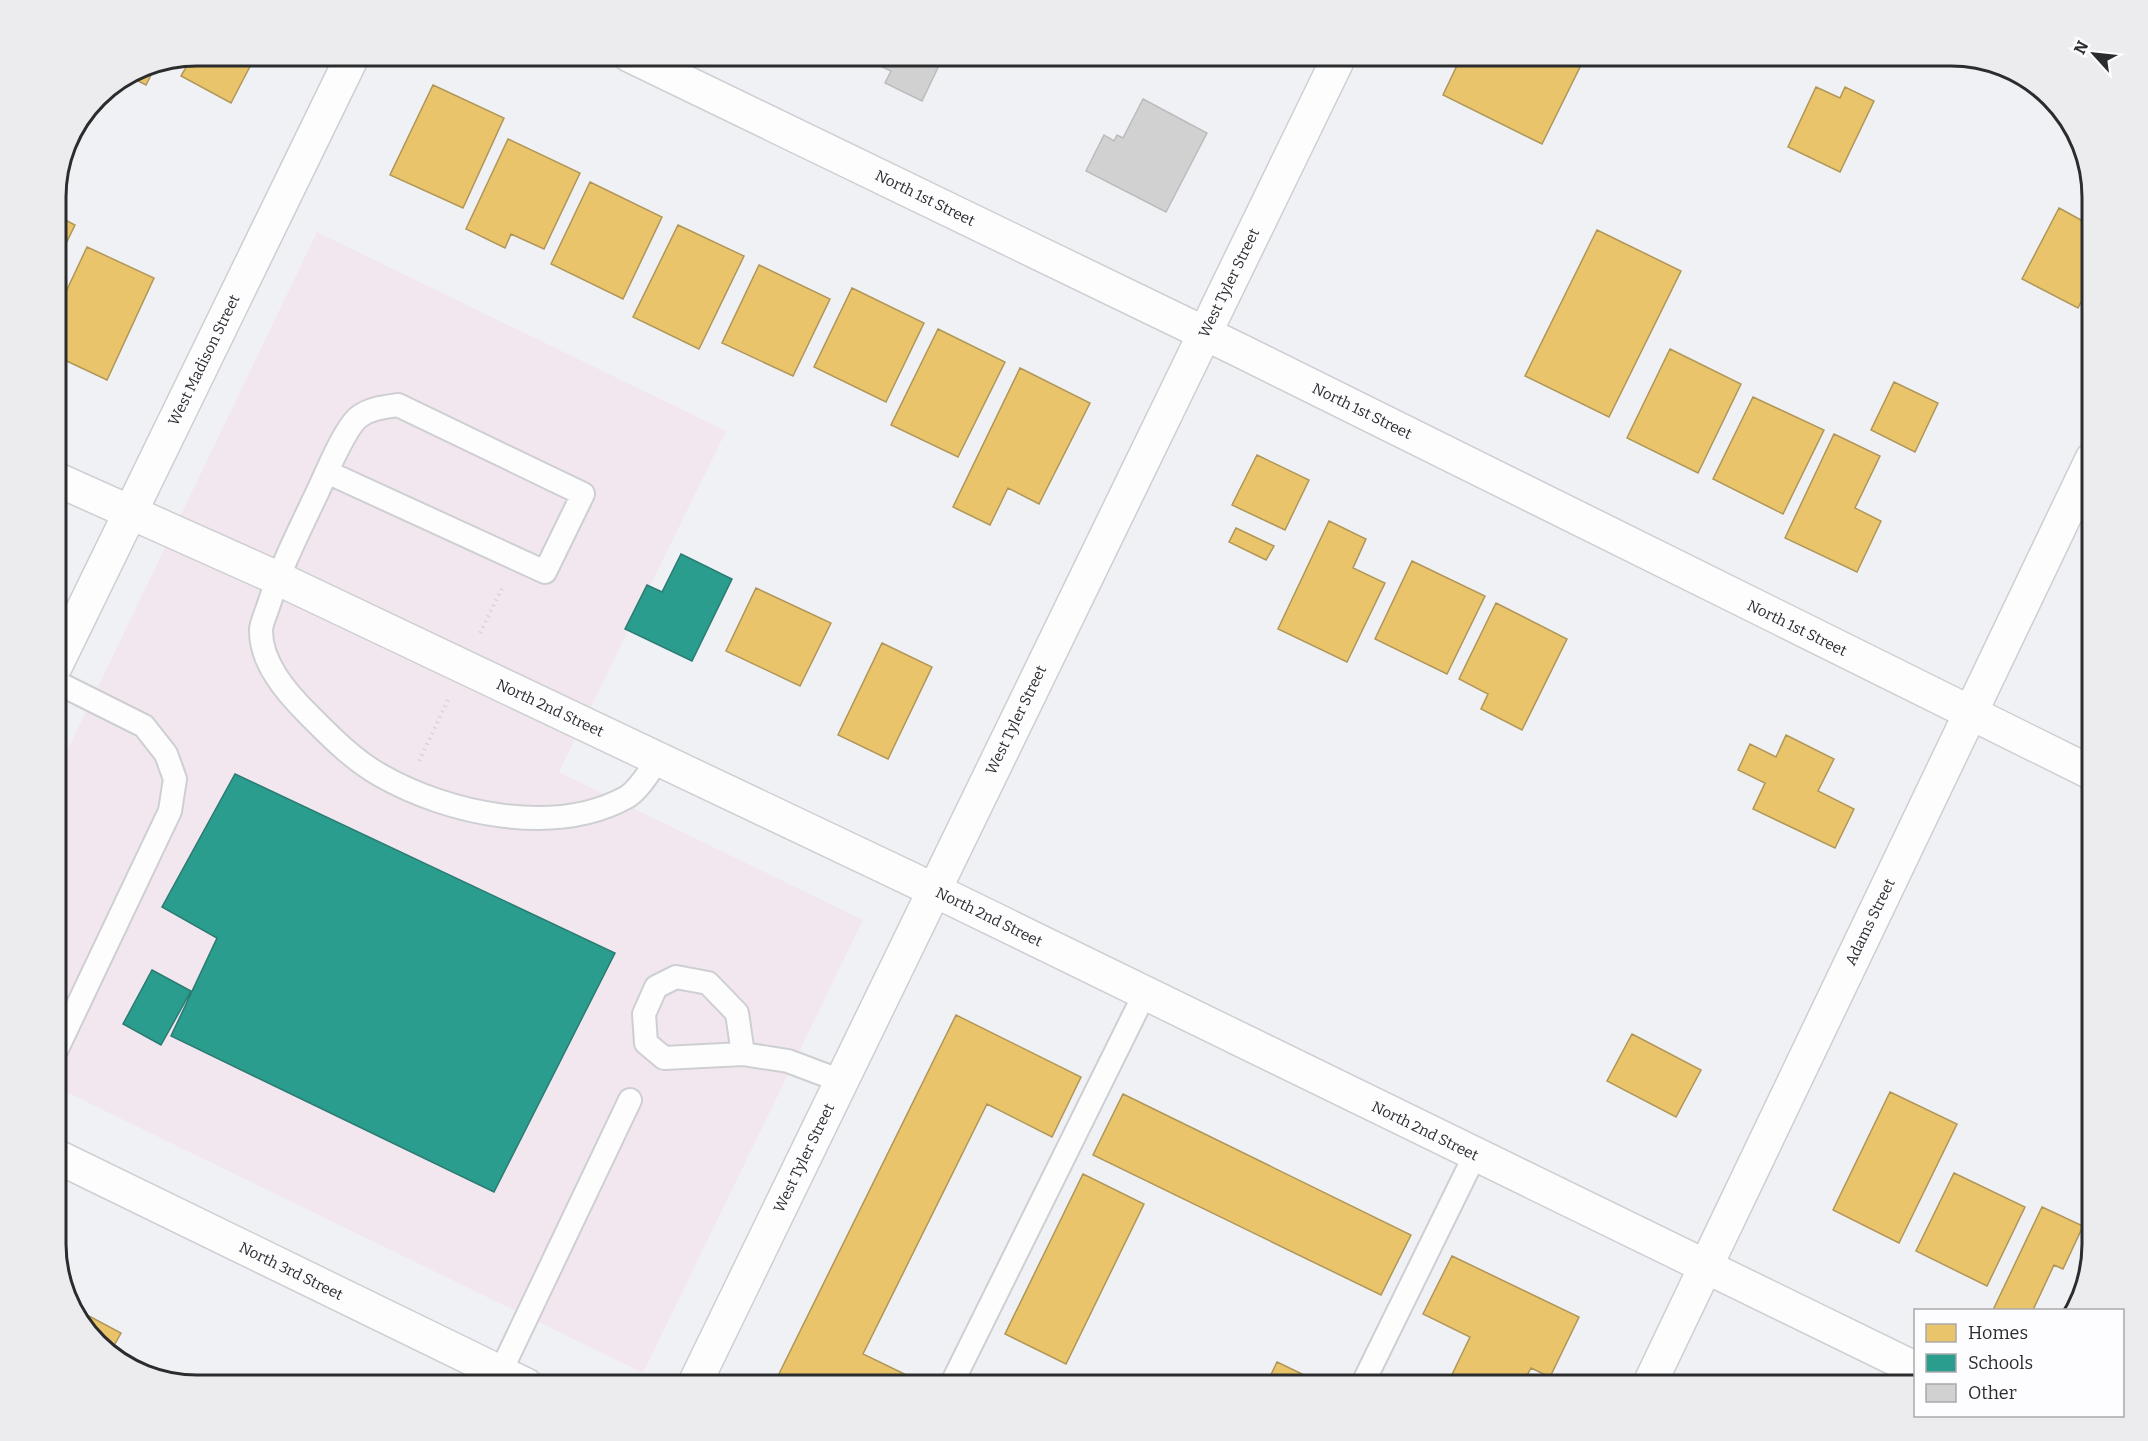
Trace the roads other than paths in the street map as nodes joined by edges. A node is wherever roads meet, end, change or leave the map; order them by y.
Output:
1 (348, 66) edge
2 (650, 66) edge
3 (1335, 66) edge
4 (1205, 333) junction
5 (327, 472) junction
6 (2082, 480) edge
7 (66, 484) edge
8 (130, 513) junction
9 (277, 578) junction
10 (66, 644) edge
11 (66, 687) edge
12 (1970, 714) junction
13 (659, 759) junction
14 (2082, 768) edge
15 (934, 890) junction
16 (1145, 993) junction
17 (66, 1030) edge
18 (743, 1054) junction
19 (841, 1081) junction
20 (630, 1100) dead end
21 (1475, 1155) junction
22 (66, 1161) edge
23 (1704, 1268) junction
24 (1914, 1369) edge
25 (505, 1375) edge
26 (515, 1375) edge
27 (699, 1375) edge
28 (956, 1375) edge
29 (1367, 1375) edge
30 (1654, 1375) edge

1 - 8 street, West Madison Street
2 - 4 street, North 1st Street
3 - 4 street, West Tyler Street
4 - 12 street, North 1st Street
4 - 15 street, West Tyler Street
5 - 5 lane
5 - 9 lane
6 - 12 street, Adams Street
7 - 8 street, North 2nd Street
8 - 9 street, North 2nd Street
8 - 10 street, West Madison Street
9 - 13 street, North 2nd Street
9 - 13 lane
11 - 17 lane
12 - 14 street, North 1st Street
12 - 23 street, Adams Street
13 - 15 street, North 2nd Street
15 - 16 street, North 2nd Street
15 - 19 street, West Tyler Street
16 - 21 street, North 2nd Street
16 - 28 lane
18 - 18 lane
18 - 19 lane
19 - 27 street, West Tyler Street
20 - 26 lane
21 - 23 street, North 2nd Street
21 - 29 lane
22 - 25 street, North 3rd Street
23 - 24 street, North 2nd Street
23 - 30 street, Adams Street

